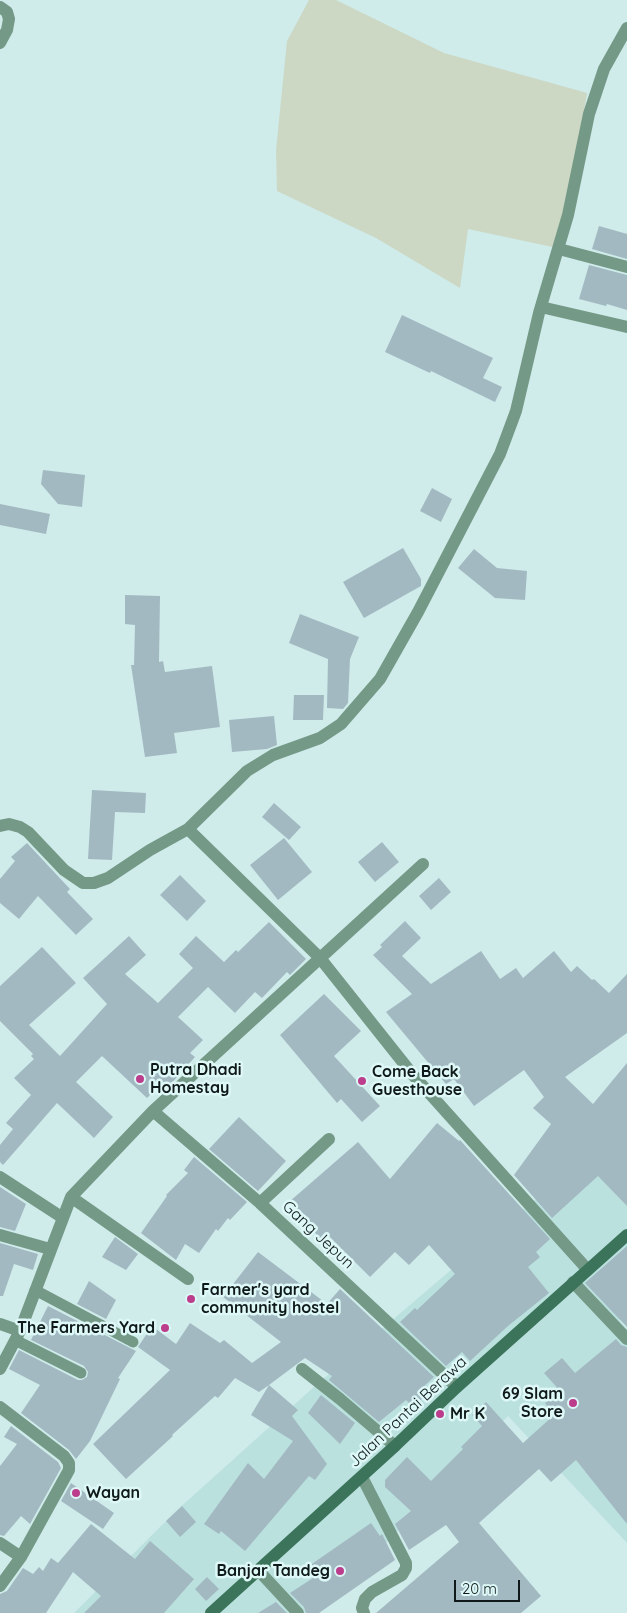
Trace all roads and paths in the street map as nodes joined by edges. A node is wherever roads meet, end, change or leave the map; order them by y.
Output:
1 (0, 7) edge
2 (627, 28) edge
3 (0, 43) edge
4 (559, 249) junction
5 (627, 267) edge
6 (541, 307) junction
7 (627, 327) edge
8 (0, 826) edge
9 (188, 829) junction
10 (423, 864) dead end
11 (320, 958) junction
12 (153, 1111) junction
13 (329, 1139) dead end
14 (0, 1177) edge
15 (71, 1197) junction
16 (260, 1203) junction
17 (63, 1218) junction
18 (0, 1235) edge
19 (627, 1235) edge
20 (50, 1249) junction
21 (587, 1269) junction
22 (188, 1278) dead end
23 (573, 1282) junction
24 (35, 1290) junction
25 (0, 1324) edge
26 (17, 1336) junction
27 (627, 1339) edge
28 (133, 1342) dead end
29 (0, 1369) edge
30 (302, 1369) dead end
31 (82, 1373) dead end
32 (457, 1387) junction
33 (0, 1407) edge
34 (395, 1446) junction
35 (362, 1477) junction
36 (0, 1543) edge
37 (21, 1556) junction
38 (259, 1571) junction
39 (0, 1586) edge
40 (211, 1613) edge
41 (298, 1613) edge
42 (364, 1613) edge

1 - 3 street
2 - 4 street
4 - 5 street
4 - 6 street
6 - 7 street
6 - 9 street
8 - 9 street
9 - 11 street
10 - 11 street
11 - 12 street
11 - 21 street
12 - 15 street
12 - 16 street, Gang Jepun
13 - 16 street
14 - 17 street
15 - 17 street
15 - 22 street
16 - 32 street, Gang Jepun
17 - 20 street
18 - 20 street
19 - 21 street, Jalan Pantai Berawa
20 - 24 street
21 - 23 street, Jalan Pantai Berawa
23 - 27 street
23 - 32 street, Jalan Pantai Berawa
24 - 26 street
24 - 28 lane
25 - 26 street
26 - 29 street
26 - 31 lane
30 - 34 street
32 - 34 street, Jalan Pantai Berawa
33 - 37 street
34 - 35 street, Jalan Pantai Berawa
35 - 38 street, Jalan Pantai Berawa
35 - 42 street
36 - 37 street
37 - 39 street
38 - 40 street, Jalan Pantai Berawa
38 - 41 street

